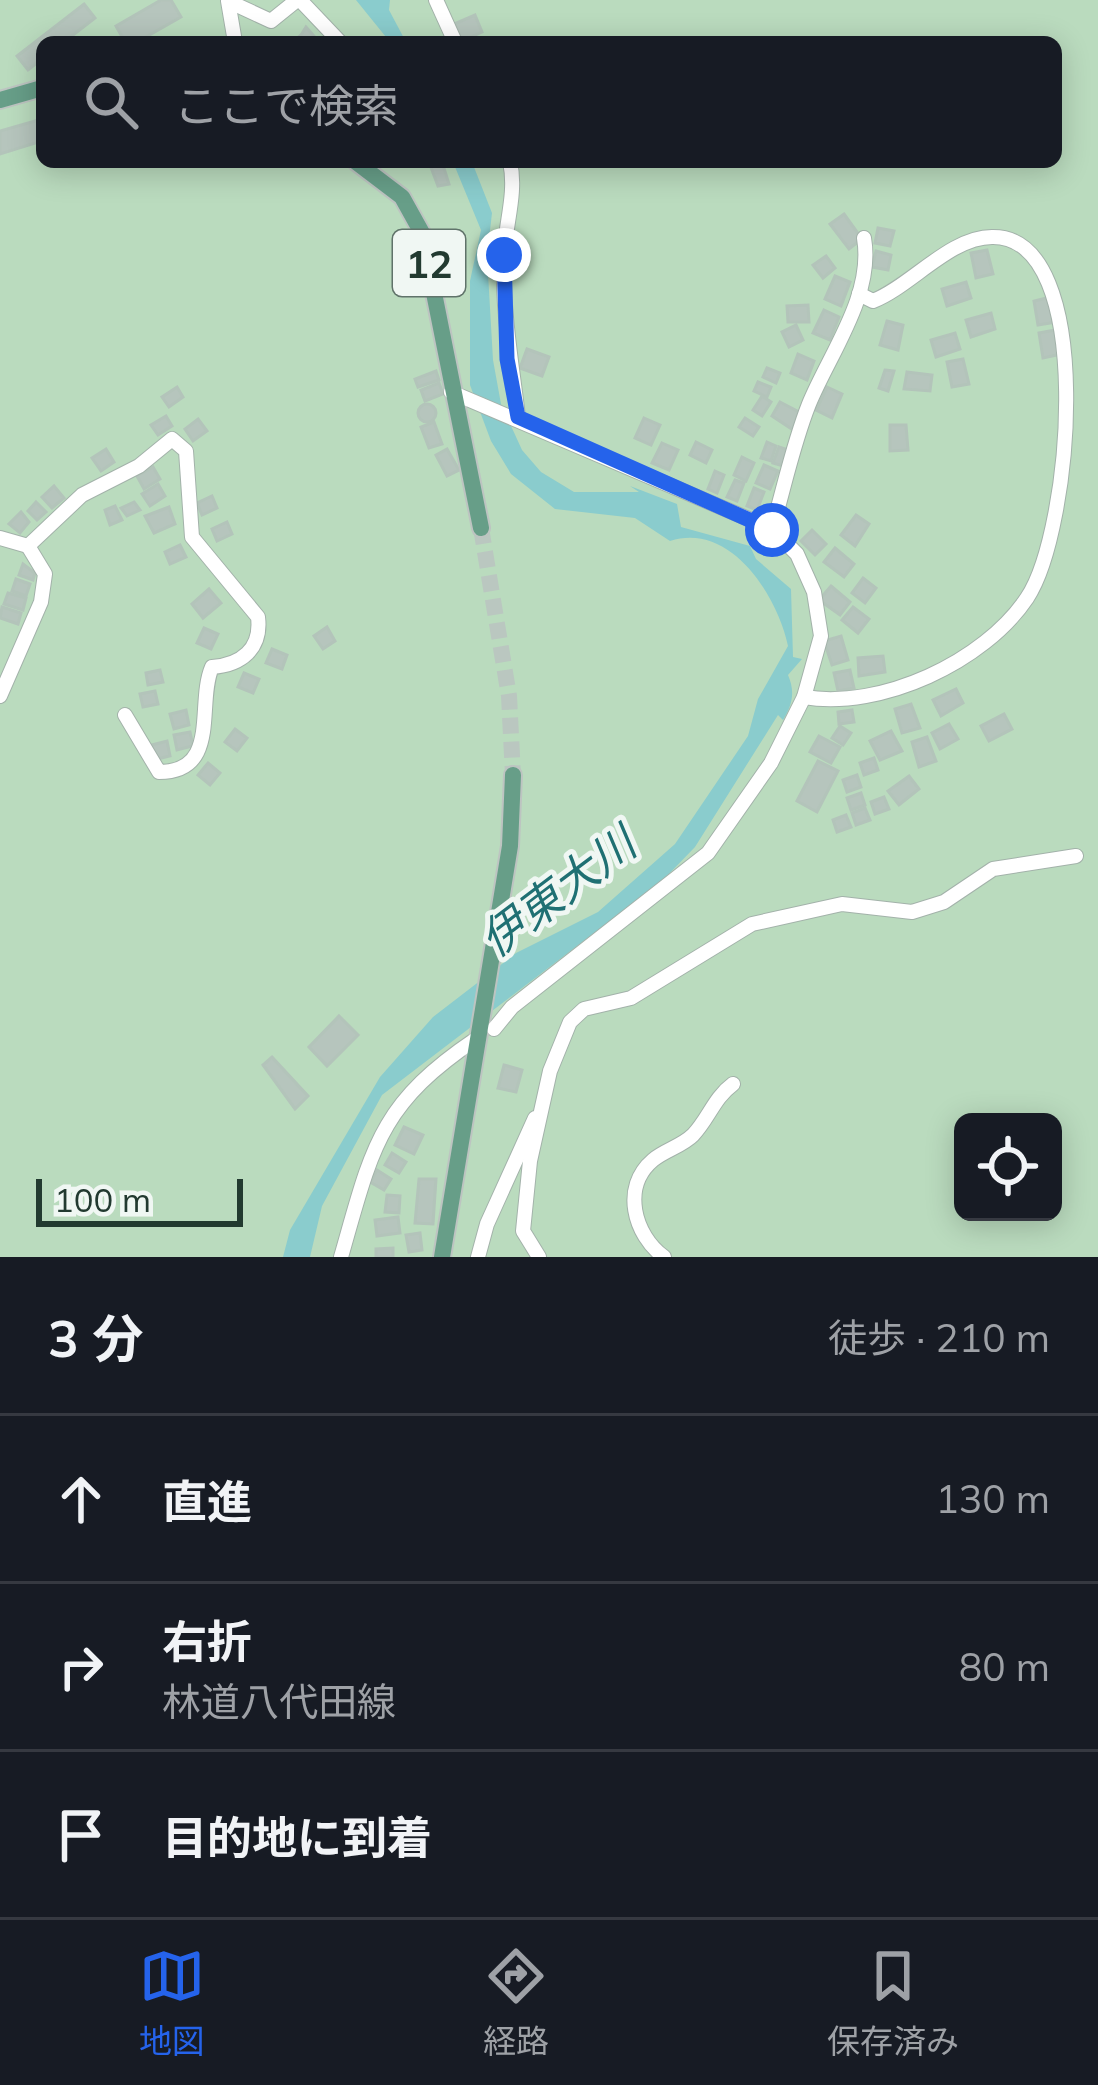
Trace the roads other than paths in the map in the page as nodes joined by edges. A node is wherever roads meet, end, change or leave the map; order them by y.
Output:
1 (299, 0) edge
2 (436, 0) edge
3 (227, 1) edge
4 (234, 36) edge
5 (334, 36) edge
6 (452, 36) edge
7 (36, 90) edge
8 (0, 100) edge
9 (364, 168) edge
10 (511, 168) edge
11 (864, 238) dead end
12 (859, 293) junction
13 (451, 392) junction
14 (518, 417) junction
15 (481, 528) tunnel mouth
16 (772, 530) junction
17 (0, 538) edge
18 (28, 546) junction
19 (0, 696) edge
20 (804, 697) junction
21 (125, 715) dead end
22 (513, 775) tunnel mouth
23 (1076, 856) dead end
24 (488, 1024) junction
25 (476, 1040) junction
26 (733, 1084) dead end
27 (542, 1111) junction
28 (341, 1257) edge
29 (442, 1257) edge
30 (478, 1257) edge
31 (539, 1257) edge
32 (664, 1257) edge

1 - 3 street
1 - 5 street
2 - 6 street
3 - 4 street
7 - 8 main road
9 - 13 main road, 12
10 - 14 street
11 - 12 street
12 - 16 street
12 - 20 street
13 - 14 street
13 - 15 main road, 12
14 - 16 street
16 - 20 street
17 - 18 street
18 - 19 street
18 - 21 street
20 - 24 street
22 - 24 main road
23 - 27 street
24 - 25 main road
25 - 28 street
25 - 29 main road
26 - 32 street
27 - 30 street
27 - 31 street

